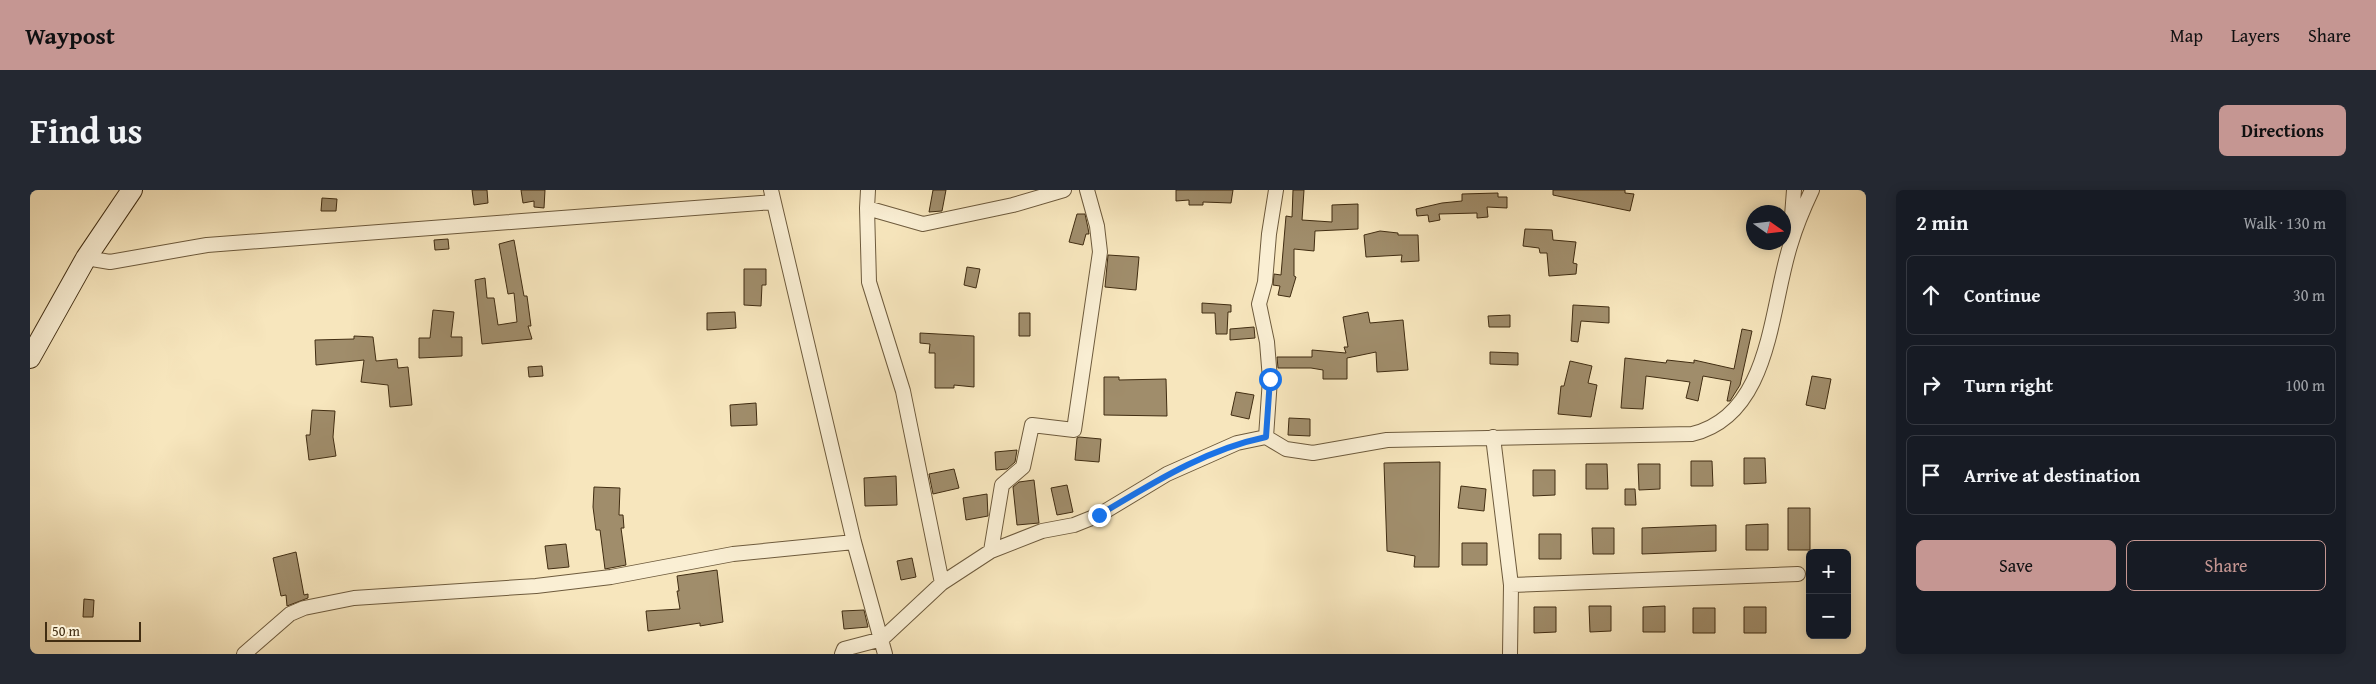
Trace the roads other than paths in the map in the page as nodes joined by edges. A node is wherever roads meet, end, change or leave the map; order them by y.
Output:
1 (132, 190) edge
2 (868, 190) edge
3 (1064, 190) edge
4 (1087, 190) edge
5 (1276, 190) edge
6 (1794, 190) edge
7 (1812, 190) edge
8 (772, 196) edge
9 (866, 208) junction
10 (1791, 230) edge
11 (1791, 242) edge
12 (1789, 250) edge
13 (86, 258) junction
14 (30, 358) edge
15 (1266, 437) junction
16 (1493, 437) junction
17 (854, 542) junction
18 (991, 551) junction
19 (1798, 574) dead end
20 (942, 583) junction
21 (1511, 585) junction
22 (882, 639) junction
23 (244, 654) edge
24 (842, 654) edge
25 (885, 654) edge
26 (1510, 654) edge

1 - 13 main road
2 - 9 street
3 - 9 street
4 - 18 street
5 - 15 street
6 - 10 street
7 - 11 street
8 - 13 street
8 - 17 street
9 - 20 street
12 - 16 street
13 - 14 main road
15 - 16 street
15 - 18 street
16 - 21 street
17 - 22 street
17 - 23 street
18 - 20 street
19 - 21 street
20 - 22 street
21 - 26 street
22 - 24 street
22 - 25 street

